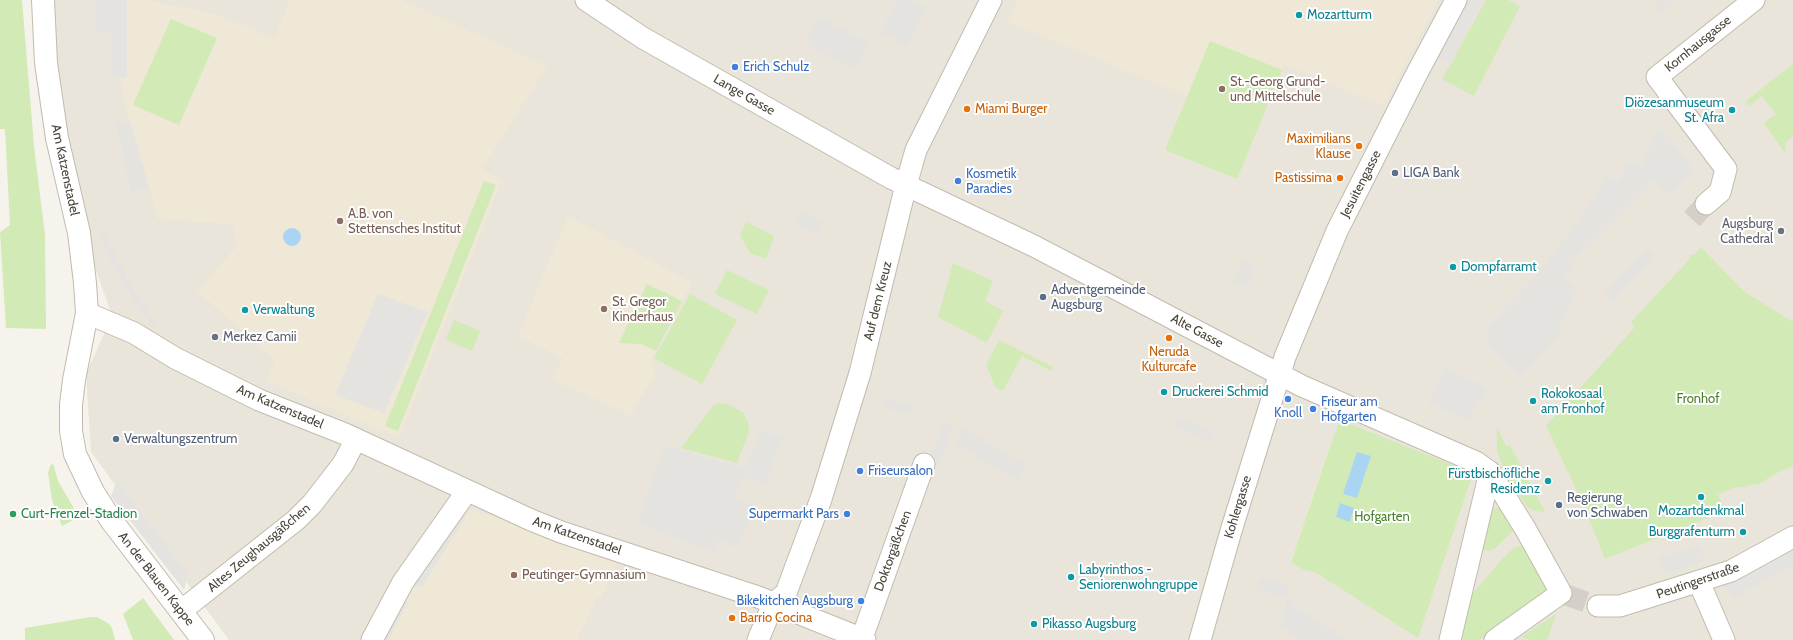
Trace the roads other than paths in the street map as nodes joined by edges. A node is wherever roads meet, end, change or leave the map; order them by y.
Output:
1 (43, 0) edge
2 (586, 0) edge
3 (991, 0) edge
4 (1456, 0) edge
5 (1754, 0) edge
6 (906, 185) junction
7 (1713, 198) tunnel mouth
8 (87, 313) junction
9 (1280, 374) junction
10 (356, 439) junction
11 (924, 464) dead end
12 (1490, 472) junction
13 (467, 491) junction
14 (1793, 537) edge
15 (1699, 582) junction
16 (773, 604) junction
17 (1598, 606) tunnel mouth
18 (181, 611) junction
19 (863, 639) edge
20 (203, 640) edge
21 (372, 640) edge
22 (758, 640) edge
23 (1200, 640) edge
24 (1450, 640) edge
25 (1495, 640) edge
26 (1724, 640) edge

1 - 8 street, Am Katzenstadel
2 - 6 street, Lange Gasse
3 - 6 street, Auf dem Kreuz
4 - 9 street, Jesuitengasse
5 - 7 street, Kornhausgasse
6 - 9 street, Alte Gasse
6 - 16 street, Auf dem Kreuz
8 - 10 street, Am Katzenstadel
8 - 18 street, An der Blauen Kappe
9 - 12 street, Alte Gasse
9 - 23 street, Kohlergasse
10 - 13 street, Am Katzenstadel
10 - 18 street, Altes Zeughausgäßchen
11 - 19 street, Doktorgäßchen
12 - 24 street
12 - 25 street
13 - 16 street, Am Katzenstadel
13 - 21 street
14 - 15 street, Peutingerstraße
15 - 17 street, Peutingerstraße
15 - 26 street
16 - 19 street, Am Katzenstadel
16 - 22 street
18 - 20 street, An der Blauen Kappe

